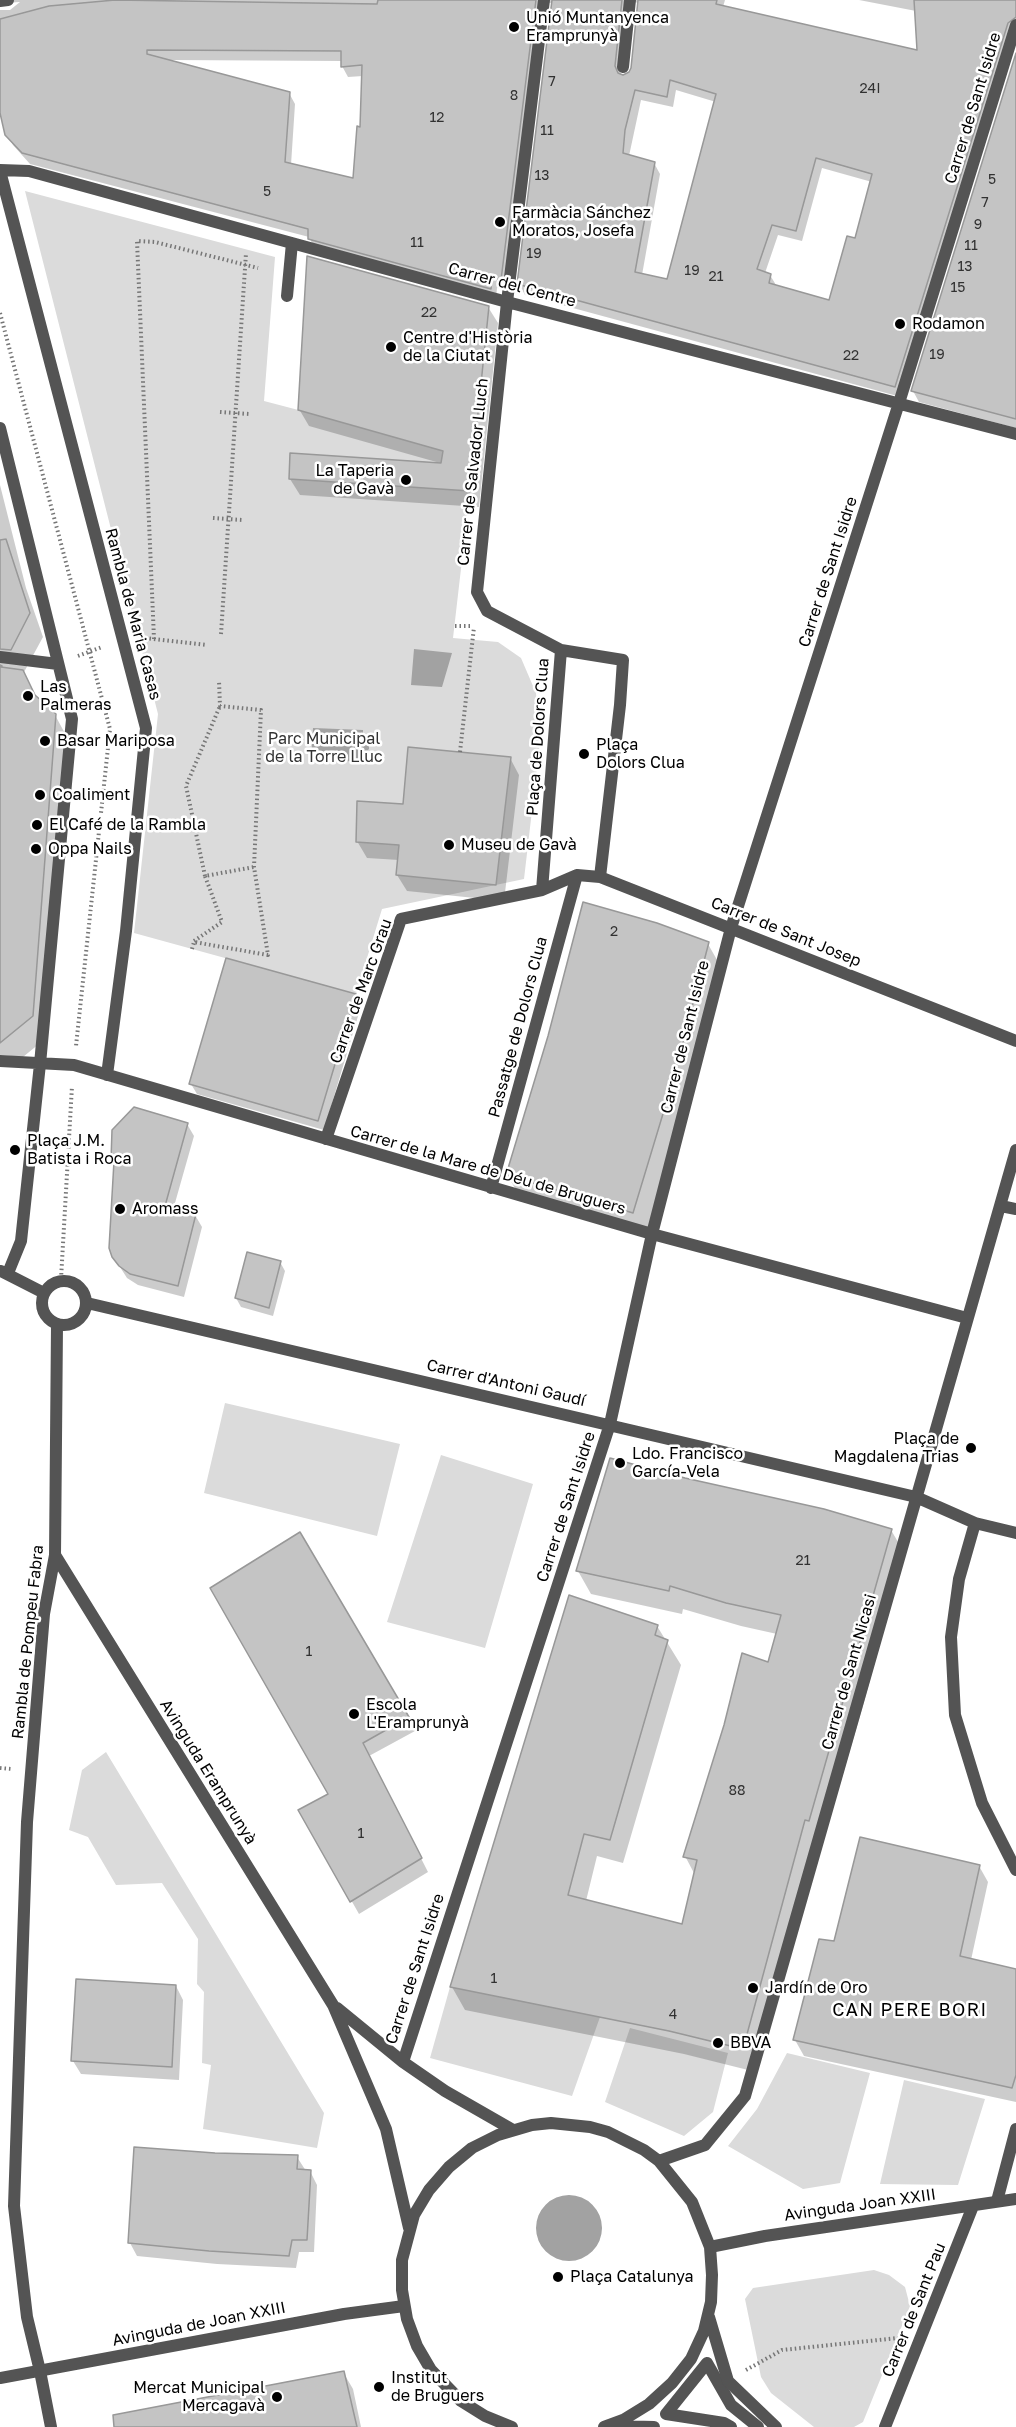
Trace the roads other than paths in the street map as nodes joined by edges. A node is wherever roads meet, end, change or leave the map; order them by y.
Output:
1 (8, 0) edge
2 (544, 0) edge
3 (630, 0) edge
4 (0, 1) edge
5 (1016, 25) edge
6 (623, 67) dead end
7 (0, 170) edge
8 (292, 243) junction
9 (287, 296) dead end
10 (507, 302) junction
11 (899, 403) junction
12 (0, 428) edge
13 (1016, 434) edge
14 (561, 650) junction
15 (0, 657) edge
16 (58, 664) junction
17 (577, 875) junction
18 (600, 877) junction
19 (542, 890) junction
20 (731, 928) junction
21 (1016, 1041) edge
22 (0, 1060) edge
23 (40, 1064) junction
24 (107, 1075) junction
25 (326, 1139) junction
26 (1016, 1149) edge
27 (490, 1188) junction
28 (1001, 1206) junction
29 (1016, 1209) edge
30 (652, 1234) junction
31 (4, 1272) edge
32 (44, 1293) junction
33 (87, 1303) junction
34 (967, 1318) junction
35 (57, 1325) junction
36 (610, 1424) junction
37 (916, 1497) junction
38 (975, 1522) junction
39 (1016, 1533) edge
40 (55, 1556) junction
41 (1016, 1870) edge
42 (333, 2005) junction
43 (403, 2062) junction
44 (513, 2130) junction
45 (1016, 2130) edge
46 (659, 2161) junction
47 (1016, 2199) edge
48 (998, 2201) junction
49 (973, 2206) junction
50 (409, 2230) junction
51 (710, 2247) junction
52 (404, 2306) junction
53 (708, 2316) junction
54 (40, 2371) junction
55 (0, 2378) edge
56 (606, 2426) edge
57 (51, 2427) edge
58 (512, 2427) edge
59 (654, 2427) edge
60 (731, 2427) edge
61 (758, 2427) edge
62 (776, 2427) edge
63 (885, 2427) edge

1 - 4 street
2 - 10 street, Carrer de Salvador Lluch
3 - 6 street
5 - 11 street, Carrer de Sant Isidre
7 - 8 street, Carrer del Centre
7 - 24 street, Rambla de Maria Casas
8 - 9 street
8 - 10 street, Carrer del Centre
10 - 11 street, Carrer del Centre
10 - 14 street, Carrer de Salvador Lluch
11 - 13 street, Carrer del Centre
11 - 20 street, Carrer de Sant Isidre
12 - 16 street
14 - 18 street, Plaça de Dolors Clua
14 - 19 street, Plaça de Dolors Clua
15 - 16 street
16 - 23 street
17 - 18 street, Carrer de Sant Josep
17 - 19 street, Carrer de Sant Josep
17 - 27 street, Passatge de Dolors Clua
18 - 20 street, Carrer de Sant Josep
19 - 25 street, Carrer de Marc Grau
20 - 21 street, Carrer de Sant Josep
20 - 30 street, Carrer de Sant Isidre
22 - 23 street, Carrer de la Mare de Déu de Bruguers
23 - 24 street, Carrer de la Mare de Déu de Bruguers
23 - 31 street
24 - 25 street, Carrer de la Mare de Déu de Bruguers
25 - 27 street, Carrer de la Mare de Déu de Bruguers
26 - 28 street, Carrer de Sant Nicasi
27 - 30 street, Carrer de la Mare de Déu de Bruguers
28 - 29 street
28 - 34 street, Carrer de Sant Nicasi
30 - 34 street, Carrer de la Mare de Déu de Bruguers
30 - 36 street, Carrer de Sant Isidre
31 - 32 street
32 - 33 street
32 - 35 street
33 - 35 street
33 - 36 street, Carrer d'Antoni Gaudí
34 - 37 street, Carrer de Sant Nicasi
35 - 40 street, Rambla de Pompeu Fabra
36 - 37 street, Carrer d'Antoni Gaudí
36 - 43 street, Carrer de Sant Isidre
37 - 38 street
37 - 46 street, Carrer de Sant Nicasi
38 - 39 street
38 - 41 street
40 - 42 street, Avinguda Eramprunyà
40 - 54 street, Rambla de Pompeu Fabra
42 - 43 street
42 - 50 street
43 - 44 street
44 - 46 street
44 - 50 street
45 - 48 street
46 - 51 street
47 - 48 street, Avinguda Joan XXIII
48 - 49 street, Avinguda Joan XXIII
49 - 51 street, Avinguda Joan XXIII
49 - 63 street, Carrer de Sant Pau
50 - 52 street
51 - 53 street
52 - 54 street, Avinguda de Joan XXIII
52 - 58 street
53 - 56 street
53 - 62 street
54 - 55 street, Avinguda de Joan XXIII
54 - 57 street, Rambla de Pompeu Fabra
56 - 59 street
60 - 61 street

